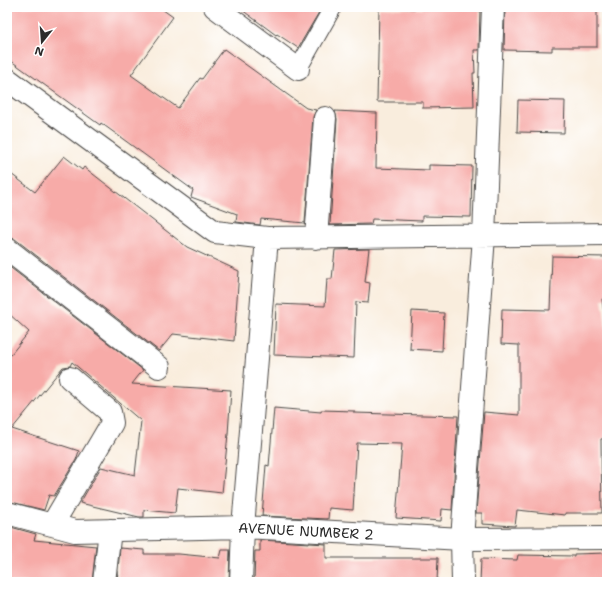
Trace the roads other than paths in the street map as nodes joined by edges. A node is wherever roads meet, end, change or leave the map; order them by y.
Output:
1 (215, 7) edge
2 (333, 7) edge
3 (493, 7) edge
4 (298, 69) joint
5 (7, 79) edge
6 (324, 118) dead end
7 (607, 234) edge
8 (484, 236) junction
9 (267, 238) junction
10 (316, 238) junction
11 (7, 249) edge
12 (159, 367) dead end
13 (70, 378) dead end
14 (7, 513) edge
15 (52, 525) junction
16 (243, 527) junction
17 (110, 530) junction
18 (607, 538) edge
19 (462, 539) junction
20 (104, 582) edge
21 (242, 582) edge
22 (463, 582) edge

1 - 4 street
2 - 4 street
3 - 8 street
5 - 9 street
6 - 10 street
7 - 8 street
8 - 10 street
8 - 19 street
9 - 10 street
9 - 16 street
11 - 12 street
13 - 15 street
14 - 15 street, AVENUE NUMBER 2
15 - 17 street, AVENUE NUMBER 2
16 - 17 street, AVENUE NUMBER 2
16 - 19 street, AVENUE NUMBER 2
16 - 21 street
17 - 20 street
18 - 19 street, AVENUE NUMBER 2
19 - 22 street

